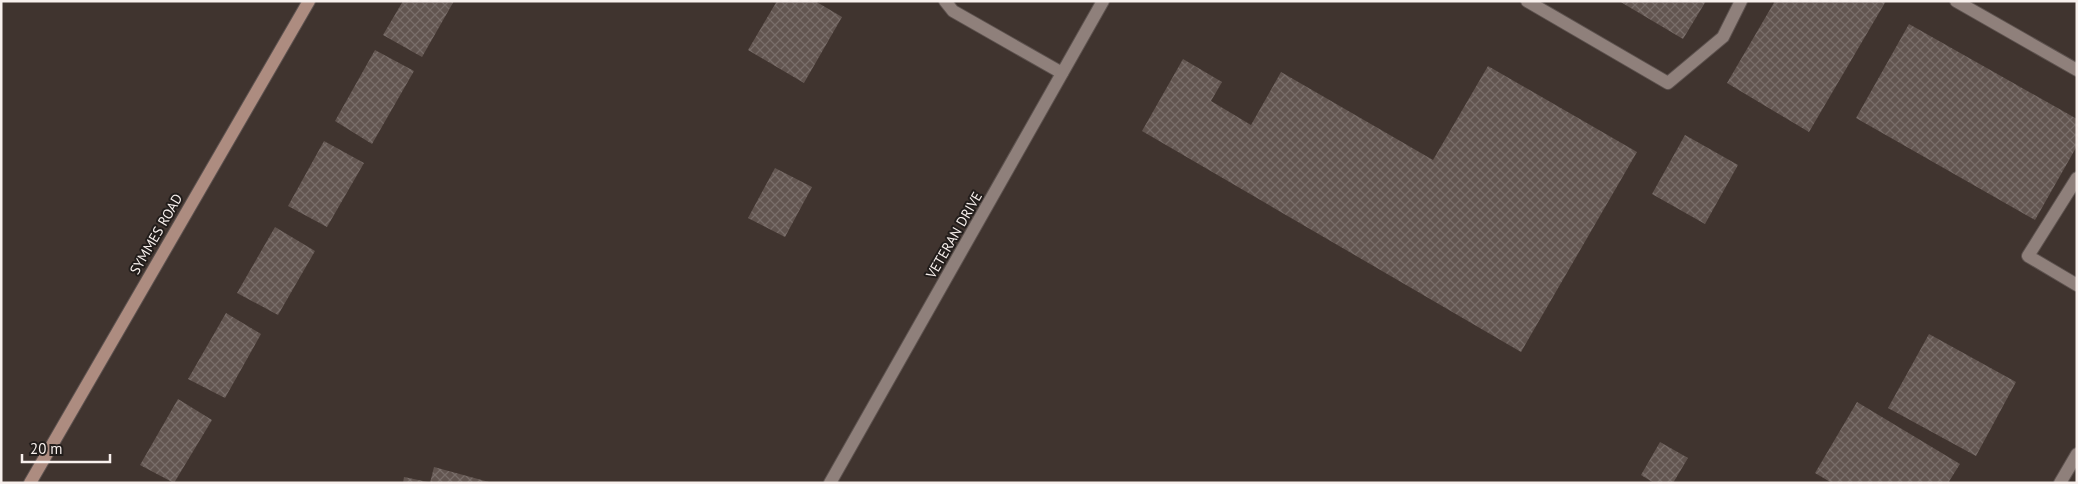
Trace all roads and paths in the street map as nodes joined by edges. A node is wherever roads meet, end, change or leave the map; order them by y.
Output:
1 (309, 1) edge
2 (945, 1) edge
3 (1103, 1) edge
4 (1527, 1) edge
5 (1741, 1) edge
6 (1956, 1) edge
7 (2077, 70) edge
8 (1062, 73) junction
9 (2077, 178) edge
10 (2077, 285) edge
11 (2077, 454) edge
12 (30, 483) edge
13 (830, 483) edge
14 (2060, 483) edge

1 - 12 main road, SYMMES ROAD
2 - 8 street
3 - 8 street, VETERAN DRIVE
4 - 5 street
6 - 7 street
8 - 13 street, VETERAN DRIVE
9 - 10 street
11 - 14 street

